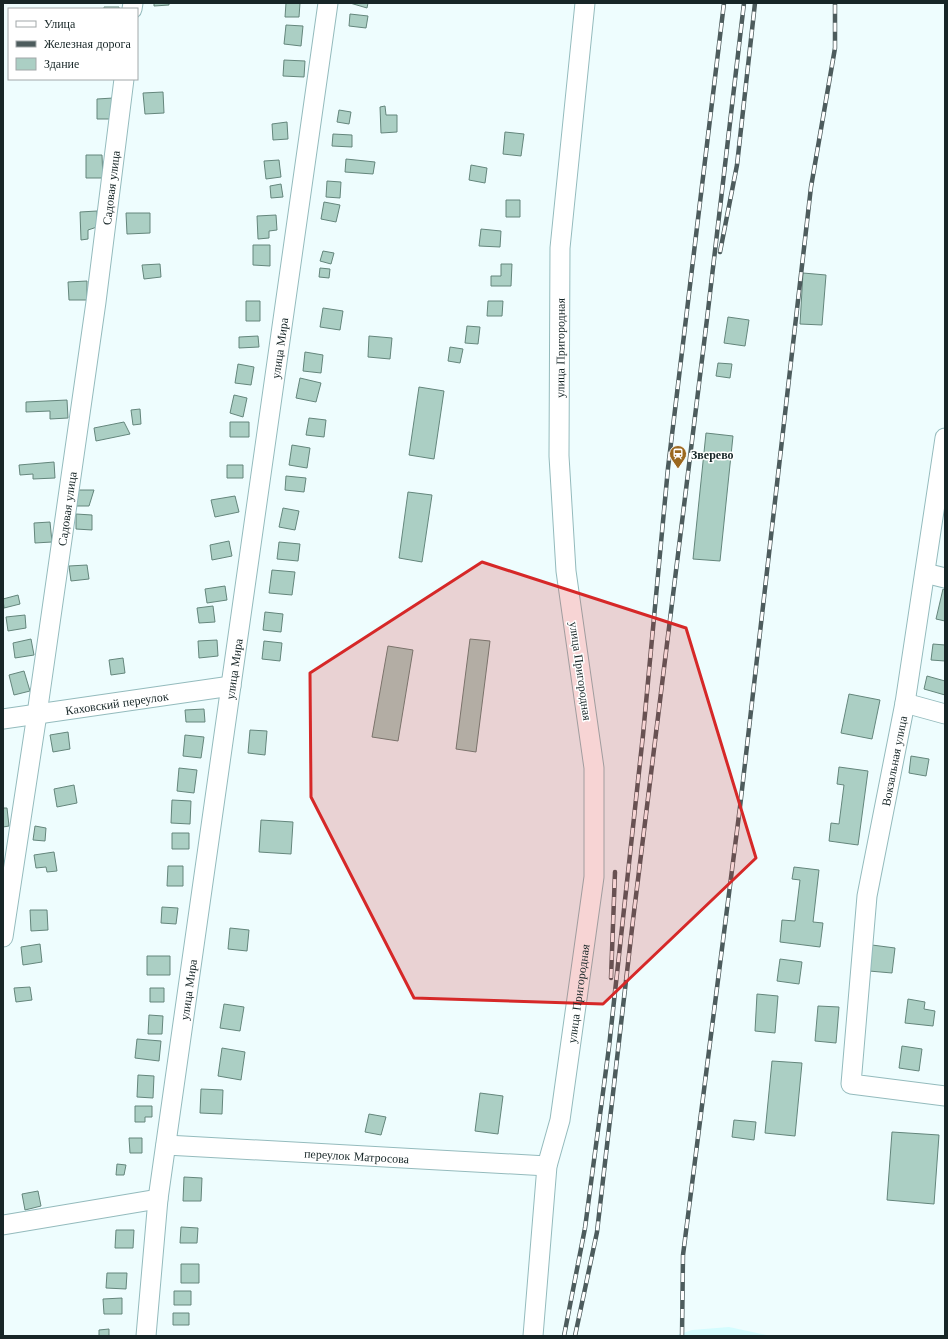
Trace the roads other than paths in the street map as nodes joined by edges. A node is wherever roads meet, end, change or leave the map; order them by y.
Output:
1 (328, 3) edge
2 (586, 3) edge
3 (124, 80) edge
4 (945, 438) edge
5 (925, 573) junction
6 (945, 578) edge
7 (230, 686) junction
8 (905, 703) junction
9 (37, 714) junction
10 (945, 714) edge
11 (3, 719) edge
12 (3, 937) edge
13 (945, 1096) edge
14 (166, 1145) junction
15 (547, 1166) junction
16 (158, 1199) junction
17 (3, 1225) edge
18 (146, 1336) edge
19 (533, 1336) edge

1 - 7 street, улица Мира
2 - 15 street, улица Пригородная
3 - 9 street, Садовая улица
4 - 5 street, Вокзальная улица
5 - 6 street
5 - 8 street, Вокзальная улица
7 - 9 street, Каховский переулок
7 - 14 street, улица Мира
8 - 10 street
8 - 13 street, Вокзальная улица
9 - 11 street, Каховский переулок
9 - 12 street, Садовая улица
14 - 15 street, переулок Матросова
14 - 16 street, улица Мира
15 - 19 street, улица Пригородная
16 - 17 street
16 - 18 street, улица Мира

